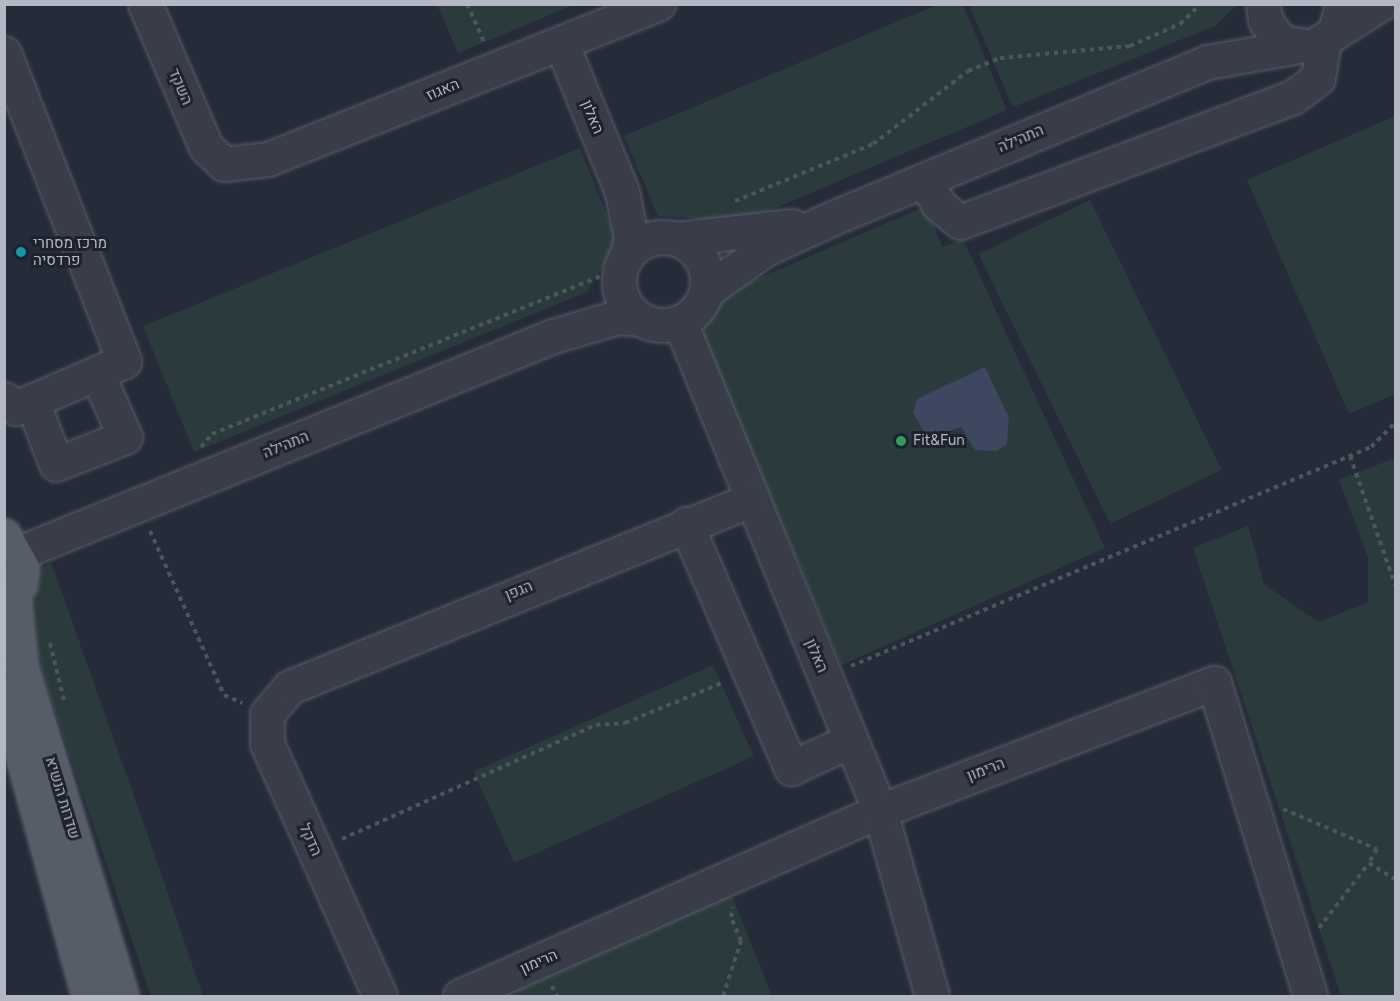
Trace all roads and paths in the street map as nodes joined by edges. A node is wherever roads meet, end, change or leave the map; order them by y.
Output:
1 (145, 4) edge
2 (466, 4) edge
3 (658, 4) edge
4 (1201, 4) edge
5 (1380, 4) edge
6 (1263, 6) edge
7 (1324, 32) edge
8 (561, 42) junction
9 (4, 53) edge
10 (1207, 62) junction
11 (497, 68) junction
12 (224, 164) joint
13 (924, 180) junction
14 (622, 192) junction
15 (730, 203) dead end
16 (835, 217) junction
17 (669, 238) junction
18 (624, 262) junction
19 (706, 291) junction
20 (640, 319) junction
21 (680, 322) junction
22 (553, 336) junction
23 (96, 373) junction
24 (18, 400) edge
25 (1395, 422) edge
26 (198, 451) dead end
27 (1350, 456) junction
28 (750, 500) junction
29 (139, 505) junction
30 (686, 524) junction
31 (12, 544) edge
32 (1395, 587) edge
33 (9, 603) edge
34 (48, 636) dead end
35 (750, 671) junction
36 (825, 677) junction
37 (4, 690) edge
38 (65, 704) dead end
39 (267, 714) junction
40 (851, 740) junction
41 (1248, 794) junction
42 (880, 811) junction
43 (315, 851) junction
44 (1369, 863) junction
45 (735, 875) junction
46 (1395, 880) edge
47 (1298, 957) junction
48 (88, 996) edge
49 (122, 996) edge
50 (380, 996) edge
51 (460, 996) edge
52 (723, 996) edge
53 (932, 996) edge
54 (1310, 996) edge

1 - 12 street, השקד
2 - 11 path
3 - 8 street, האגוז
4 - 15 path
5 - 7 street, התהילה
6 - 7 street
6 - 10 street, התהילה
7 - 10 street, התהילה
7 - 13 street
8 - 11 street, האגוז
8 - 14 street, האלון
9 - 23 street
10 - 13 street, התהילה
11 - 12 street, האגוז
13 - 16 street, התהילה
14 - 17 street, האלון
14 - 18 street, האלון
16 - 17 street, התהילה
16 - 19 street, התהילה
17 - 18 street
17 - 19 street
18 - 20 street
18 - 22 street, התהילה
18 - 26 path
19 - 21 street
20 - 21 street
20 - 22 street, התהילה
21 - 28 street, האלון
22 - 29 street, התהילה
23 - 24 street
23 - 24 street
25 - 27 path
27 - 32 path
27 - 36 path
28 - 30 street, הגפן
28 - 36 street, האלון
29 - 31 street, התהילה
29 - 39 path
30 - 35 street
30 - 39 street, הגפן
31 - 33 main road, שדרות הנשיא
33 - 49 main road, שדרות הנשיא
34 - 38 path
35 - 40 street
35 - 43 path
36 - 40 street, האלון
37 - 48 main road, שדרות הנשיא
39 - 43 street, הדקל
40 - 42 street, האלון
41 - 42 street, הרימון
41 - 44 path
41 - 47 street, הרימון
42 - 45 street, הרימון
42 - 53 street, האלון
43 - 50 street, הדקל
44 - 46 path
44 - 47 path
45 - 51 street, הרימון
45 - 52 path
47 - 54 street, הרימון

